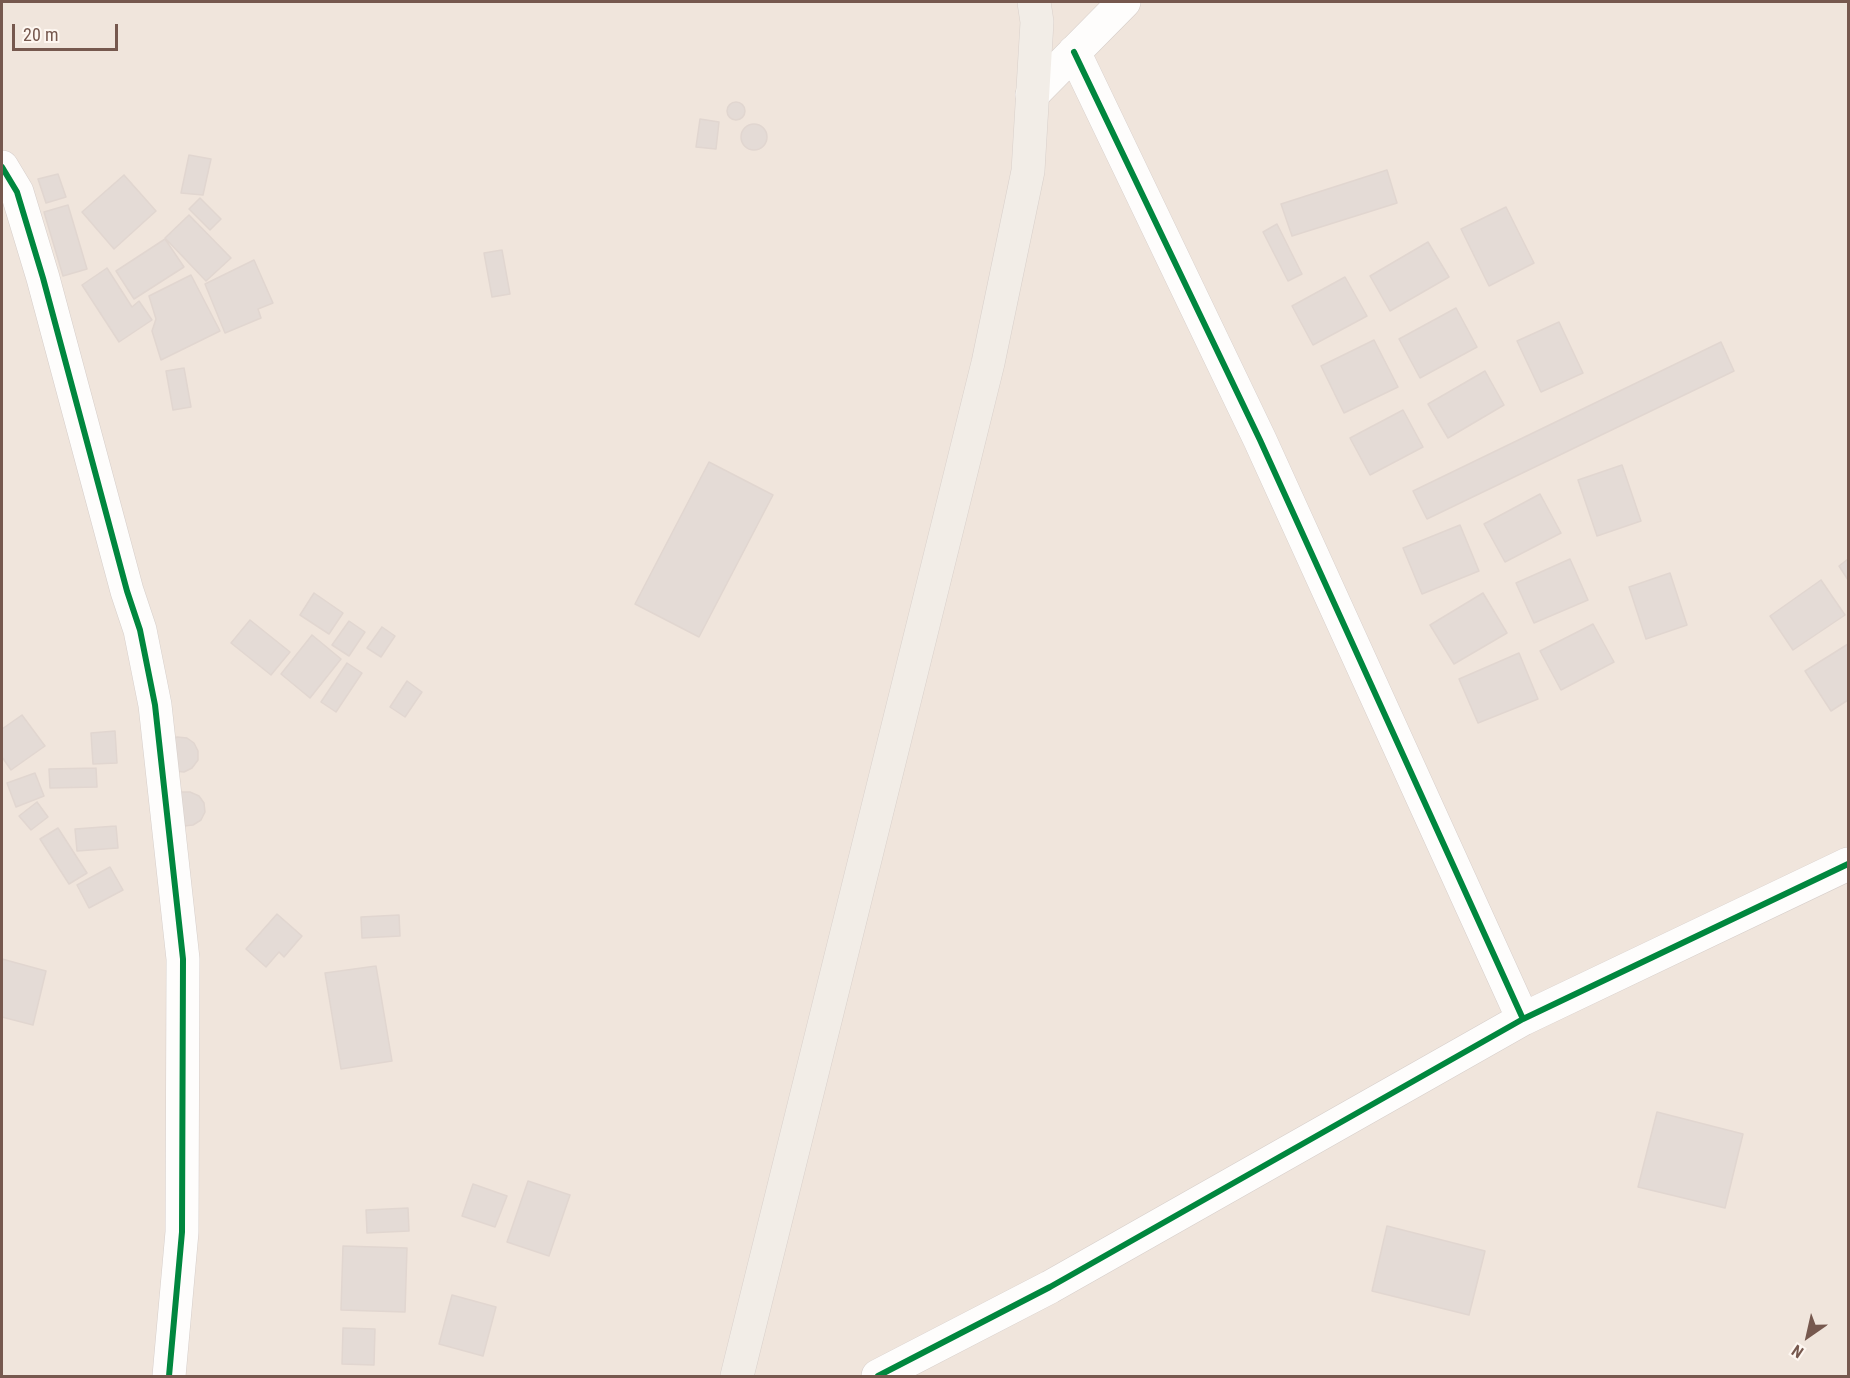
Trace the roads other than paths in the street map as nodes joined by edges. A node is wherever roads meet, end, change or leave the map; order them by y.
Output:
1 (1034, 2) edge
2 (1124, 2) edge
3 (1074, 52) junction
4 (1032, 95) junction
5 (2, 167) edge
6 (1848, 864) edge
7 (1523, 1019) junction
8 (169, 1377) edge
9 (737, 1377) edge
10 (878, 1377) edge

1 - 4 main road
2 - 3 street
3 - 4 street
3 - 7 street
4 - 9 main road
5 - 8 street
6 - 7 street
7 - 10 street

